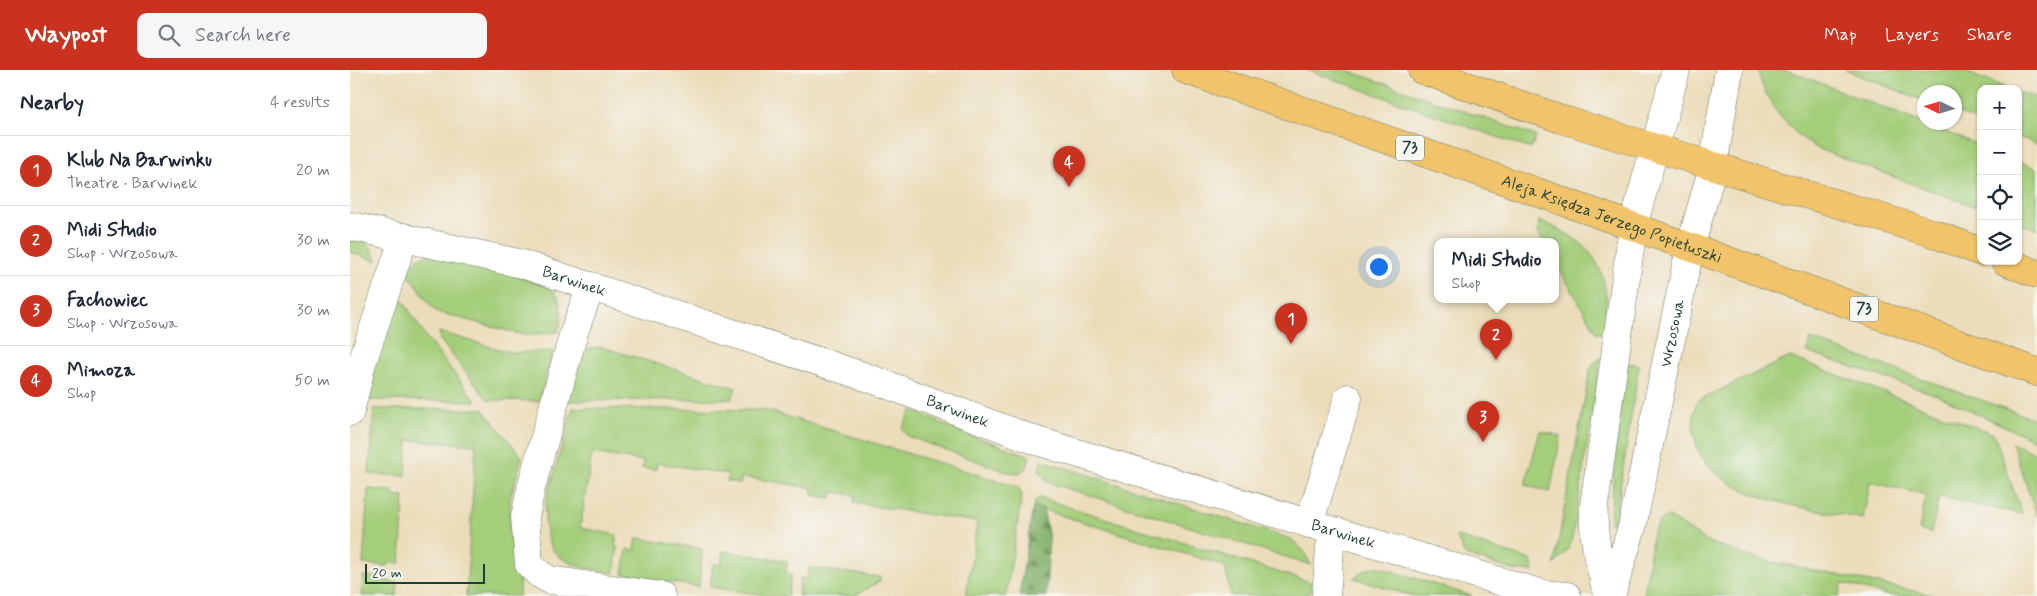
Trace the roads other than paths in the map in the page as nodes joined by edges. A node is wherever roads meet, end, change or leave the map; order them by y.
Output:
1 (1186, 70) edge
2 (1422, 70) edge
3 (1676, 70) edge
4 (1729, 70) edge
5 (1653, 148) junction
6 (1712, 166) junction
7 (350, 226) edge
8 (1633, 227) junction
9 (404, 237) junction
10 (1690, 248) junction
11 (1977, 250) edge
12 (2015, 265) edge
13 (2037, 274) edge
14 (591, 286) junction
15 (2037, 372) edge
16 (1348, 398) dead end
17 (350, 412) edge
18 (1309, 524) junction
19 (1334, 532) junction
20 (661, 596) edge
21 (1326, 596) edge
22 (1567, 596) edge
23 (1609, 596) edge

1 - 8 main road, Aleja Księdza Jerzego Popiełuszki / 73
2 - 5 main road
3 - 5 street, Wrzosowa
4 - 6 street, Wrzosowa
5 - 6 main road
5 - 8 street, Wrzosowa
6 - 10 street, Wrzosowa
6 - 11 main road
7 - 9 street, Barwinek
8 - 10 main road, Aleja Księdza Jerzego Popiełuszki / 73
8 - 23 street, Wrzosowa
9 - 14 street, Barwinek
9 - 17 street
10 - 15 main road, Aleja Księdza Jerzego Popiełuszki / 73
10 - 23 street, Wrzosowa
12 - 13 main road
14 - 18 street, Barwinek
14 - 20 street
16 - 18 street
18 - 19 street, Barwinek
19 - 21 street
19 - 22 street, Barwinek

